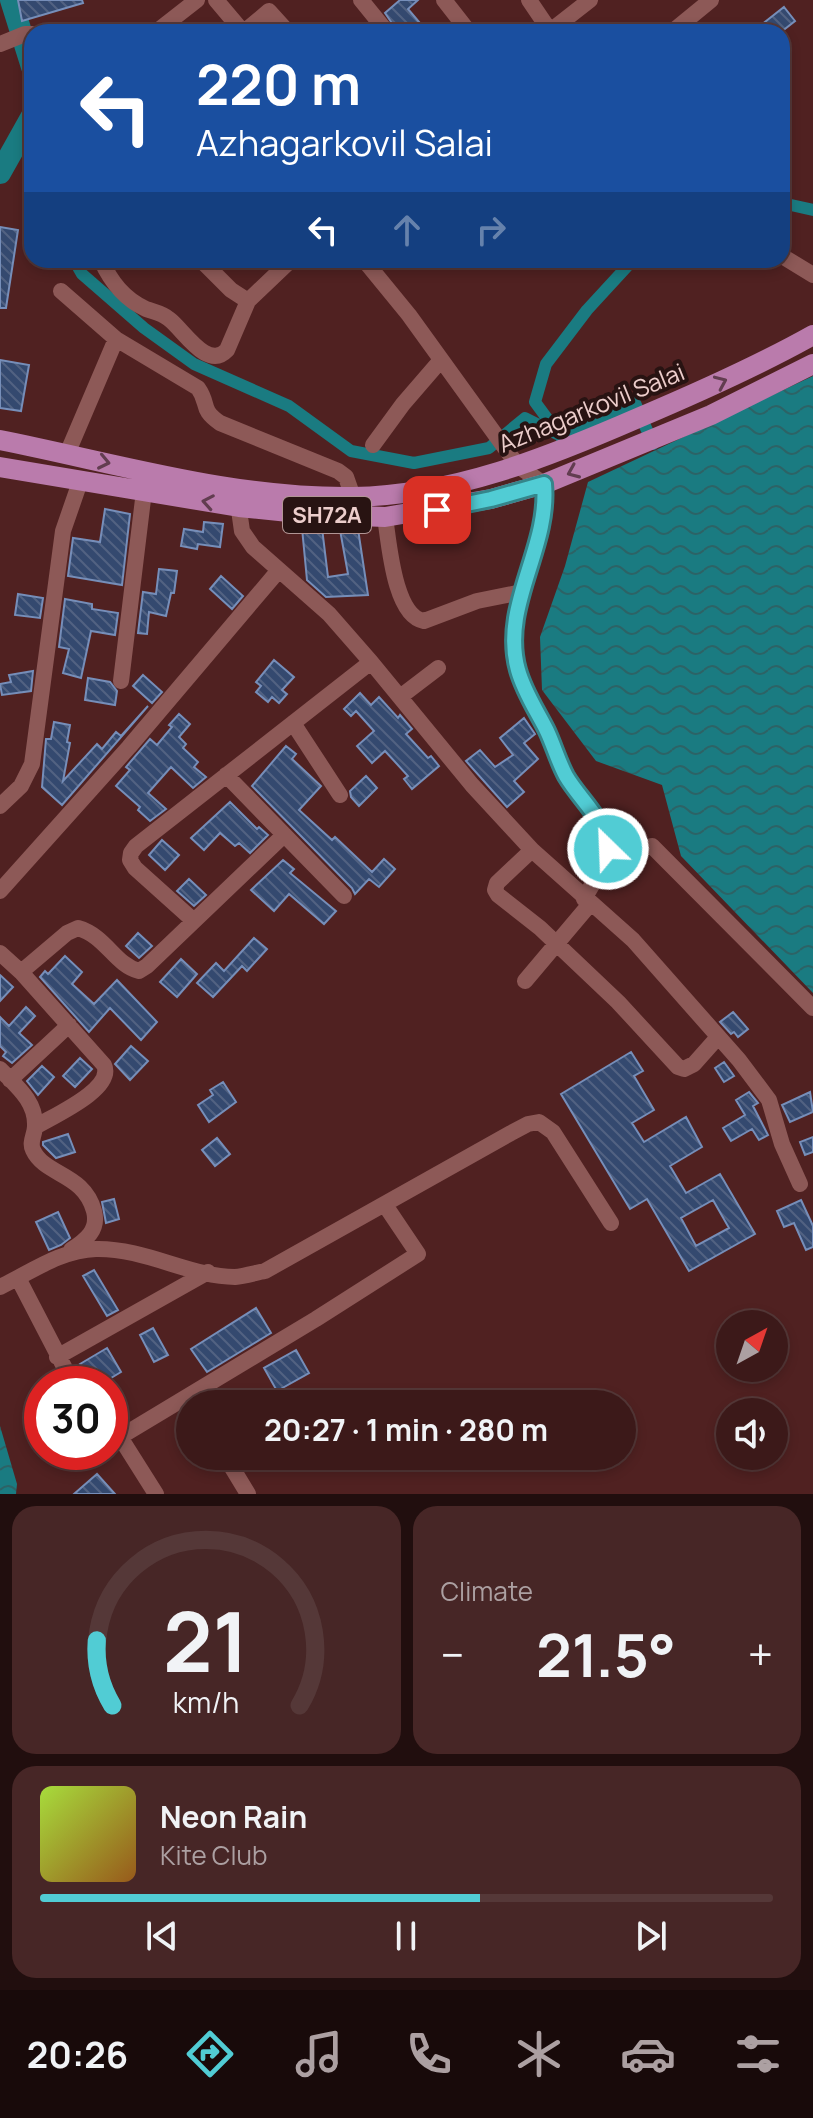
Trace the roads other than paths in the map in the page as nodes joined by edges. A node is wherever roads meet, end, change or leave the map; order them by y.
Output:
1 (197, 0) edge
2 (216, 0) edge
3 (361, 0) edge
4 (444, 0) edge
5 (529, 0) edge
6 (590, 0) edge
7 (711, 0) edge
8 (166, 24) edge
9 (237, 24) edge
10 (254, 24) edge
11 (281, 24) edge
12 (380, 24) edge
13 (463, 24) edge
14 (545, 24) edge
15 (560, 24) edge
16 (682, 24) edge
17 (790, 261) edge
18 (106, 268) edge
19 (209, 268) edge
20 (283, 268) edge
21 (371, 268) edge
22 (813, 275) edge
23 (61, 291) dead end
24 (248, 301) junction
25 (813, 335) edge
26 (116, 339) junction
27 (441, 360) junction
28 (813, 364) edge
29 (0, 440) edge
30 (373, 445) dead end
31 (67, 454) junction
32 (518, 466) junction
33 (0, 467) edge
34 (81, 479) junction
35 (544, 484) junction
36 (144, 491) junction
37 (353, 497) junction
38 (237, 498) junction
39 (385, 517) junction
40 (279, 570) junction
41 (522, 592) junction
42 (371, 662) junction
43 (438, 668) dead end
44 (121, 681) dead end
45 (400, 697) junction
46 (293, 723) junction
47 (226, 775) junction
48 (340, 795) dead end
49 (0, 806) edge
50 (284, 835) junction
51 (532, 850) junction
52 (606, 858) junction
53 (0, 891) edge
54 (344, 896) dead end
55 (587, 901) junction
56 (194, 921) junction
57 (556, 944) junction
58 (0, 953) edge
59 (21, 972) junction
60 (525, 981) dead end
61 (813, 1008) edge
62 (69, 1025) junction
63 (718, 1037) junction
64 (5, 1074) edge
65 (35, 1127) junction
66 (800, 1184) dead end
67 (385, 1205) junction
68 (611, 1223) dead end
69 (67, 1254) junction
70 (208, 1272) junction
71 (18, 1278) junction
72 (0, 1287) edge
73 (57, 1357) junction
74 (62, 1366) edge
75 (207, 1390) edge
76 (176, 1408) edge
77 (128, 1433) edge
78 (128, 1457) edge
79 (233, 1470) edge
80 (156, 1494) edge
81 (248, 1494) edge

1 - 8 street
2 - 9 street
3 - 12 street
4 - 13 street
5 - 14 street
6 - 15 street
7 - 16 street
10 - 11 street
17 - 22 street
18 - 24 street
19 - 24 street
20 - 24 street
21 - 27 street
23 - 26 street
32 -> 25 main road, Azhagarkovil Salai / SH72A
26 - 31 street
26 - 37 street
27 - 30 street
27 - 32 street
28 -> 35 main road, Azhagarkovil Salai / SH72A
29 - 31 main road, Azhagarkovil Salai / SH72A
31 -> 38 main road, Azhagarkovil Salai / SH72A
32 - 35 street
32 - 37 main road, Azhagarkovil Salai / SH72A
33 - 34 main road, Azhagarkovil Salai / SH72A
34 - 36 main road, Azhagarkovil Salai / SH72A
34 - 49 street
35 - 39 main road, Azhagarkovil Salai / SH72A
35 - 41 street
38 -> 36 main road, Azhagarkovil Salai / SH72A
36 - 44 street
37 - 38 main road, Azhagarkovil Salai / SH72A
38 - 39 main road, Azhagarkovil Salai / SH72A
38 - 40 street
39 - 41 street
40 - 42 street
40 - 53 street
41 - 52 street
42 - 45 street
42 - 46 street
43 - 45 street
45 - 51 street
46 - 47 street
46 - 48 street
47 - 50 street
47 - 56 street
50 - 54 street
50 - 56 street
51 - 55 street
51 - 57 street
52 - 55 street
52 - 61 street
55 - 57 street
55 - 63 street
56 - 59 street
57 - 60 street
57 - 63 street
58 - 59 street
59 - 62 street
62 - 64 street
62 - 65 street
63 - 66 street
64 - 65 street
65 - 69 street
67 - 68 street
67 - 70 street
67 - 75 street
69 - 70 street
69 - 71 street
70 - 73 street
71 - 72 street
71 - 73 street
73 - 74 street
76 - 77 street
78 - 80 street
79 - 81 street

